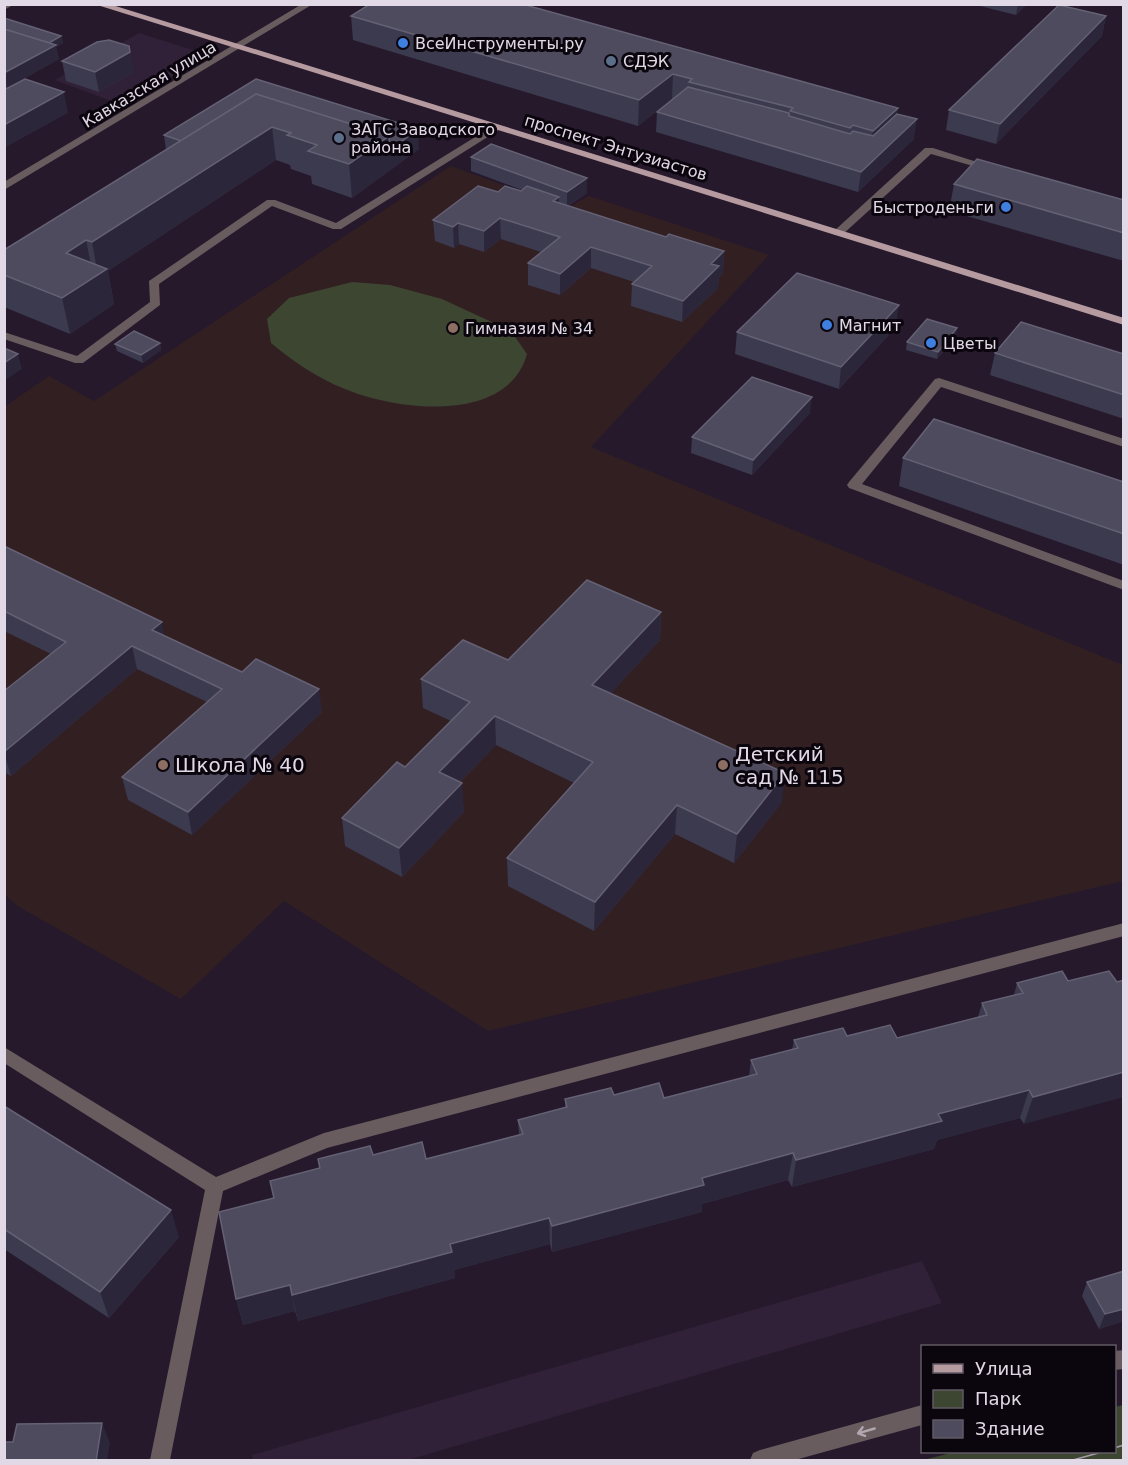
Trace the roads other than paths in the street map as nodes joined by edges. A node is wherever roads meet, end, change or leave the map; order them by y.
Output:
1 (11, 4) edge
2 (98, 4) edge
3 (309, 4) edge
4 (4, 7) edge
5 (240, 47) junction
6 (496, 128) junction
7 (1009, 173) edge
8 (4, 187) edge
9 (838, 233) junction
10 (1124, 322) edge
11 (4, 335) edge
12 (1124, 443) edge
13 (1124, 586) edge
14 (1124, 929) edge
15 (4, 1054) edge
16 (214, 1186) junction
17 (921, 1415) edge
18 (160, 1461) edge
19 (760, 1461) edge

1 - 4 street
2 - 5 main road, проспект Энтузиастов
3 - 5 street, Кавказская улица
5 - 6 main road, проспект Энтузиастов
5 - 8 street, Кавказская улица
6 - 9 main road, проспект Энтузиастов
6 - 11 street
7 - 9 street
9 - 10 main road, проспект Энтузиастов
12 - 13 street
14 - 16 street
15 - 16 street
16 - 18 street
17 -> 19 street

